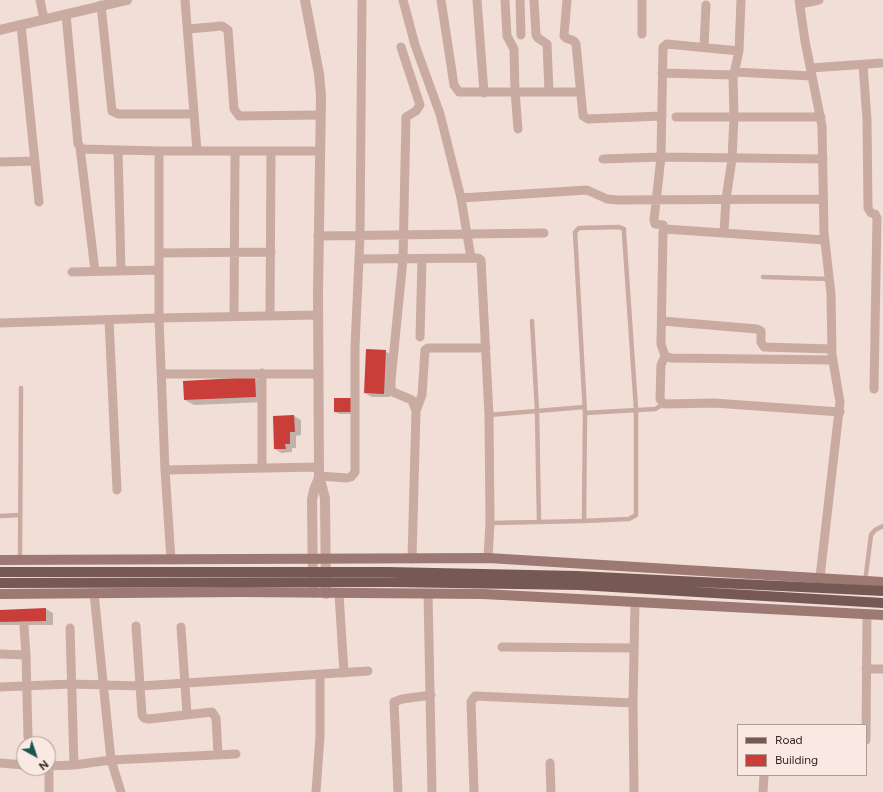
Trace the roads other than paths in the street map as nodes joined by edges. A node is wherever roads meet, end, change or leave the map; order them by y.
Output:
1 (40, 0) edge
2 (127, 0) edge
3 (185, 0) edge
4 (305, 0) edge
5 (362, 0) edge
6 (403, 0) edge
7 (441, 0) edge
8 (477, 0) edge
9 (505, 0) edge
10 (520, 0) edge
11 (534, 0) edge
12 (567, 0) edge
13 (642, 0) edge
14 (741, 0) edge
15 (819, 0) edge
16 (800, 2) edge
17 (101, 5) junction
18 (706, 5) dead end
19 (66, 14) junction
20 (44, 19) junction
21 (21, 24) junction
22 (188, 29) junction
23 (0, 30) edge
24 (642, 34) dead end
25 (521, 35) dead end
26 (400, 47) dead end
27 (704, 47) junction
28 (739, 51) junction
29 (881, 63) dead end
30 (863, 65) junction
31 (812, 72) junction
32 (662, 73) junction
33 (734, 73) junction
34 (515, 92) junction
35 (549, 92) junction
36 (580, 92) junction
37 (484, 93) junction
38 (436, 103) junction
39 (420, 105) junction
40 (194, 114) junction
41 (320, 115) junction
42 (662, 116) junction
43 (676, 117) dead end
44 (734, 117) junction
45 (821, 118) junction
46 (518, 129) dead end
47 (80, 147) junction
48 (118, 150) junction
49 (197, 151) junction
50 (320, 151) junction
51 (159, 152) junction
52 (235, 152) junction
53 (271, 152) junction
54 (661, 157) junction
55 (602, 159) dead end
56 (732, 159) junction
57 (823, 159) junction
58 (35, 161) junction
59 (0, 162) edge
60 (461, 198) junction
61 (656, 199) junction
62 (726, 199) junction
63 (823, 199) junction
64 (39, 202) dead end
65 (664, 230) junction
66 (724, 232) junction
67 (467, 233) junction
68 (544, 234) dead end
69 (404, 235) junction
70 (318, 236) junction
71 (360, 237) junction
72 (825, 240) junction
73 (234, 252) junction
74 (271, 252) junction
75 (159, 254) junction
76 (471, 258) junction
77 (359, 259) junction
78 (422, 259) junction
79 (403, 260) junction
80 (121, 270) junction
81 (159, 270) junction
82 (94, 271) junction
83 (72, 272) dead end
84 (763, 277) dead end
85 (830, 279) junction
86 (234, 316) junction
87 (270, 316) junction
88 (318, 316) junction
89 (159, 318) junction
90 (109, 320) junction
91 (662, 321) junction
92 (532, 322) dead end
93 (0, 323) edge
94 (420, 337) dead end
95 (486, 348) junction
96 (832, 349) junction
97 (665, 356) junction
98 (833, 360) junction
99 (262, 373) junction
100 (162, 374) junction
101 (318, 374) junction
102 (21, 388) dead end
103 (874, 389) dead end
104 (664, 404) junction
105 (584, 407) junction
106 (636, 409) junction
107 (416, 411) junction
108 (537, 411) junction
109 (840, 412) junction
110 (585, 413) junction
111 (489, 415) junction
112 (262, 468) junction
113 (165, 470) junction
114 (319, 474) junction
115 (116, 490) dead end
116 (20, 515) junction
117 (0, 516) edge
118 (584, 521) junction
119 (539, 522) junction
120 (490, 523) junction
121 (883, 526) edge
122 (312, 558) junction
123 (326, 558) junction
124 (488, 558) junction
125 (412, 559) junction
126 (0, 560) edge
127 (20, 560) junction
128 (171, 560) junction
129 (0, 572) edge
130 (313, 572) junction
131 (326, 572) junction
132 (820, 577) junction
133 (313, 582) junction
134 (883, 582) edge
135 (0, 583) edge
136 (326, 583) junction
137 (865, 585) junction
138 (883, 591) edge
139 (94, 593) junction
140 (312, 593) junction
141 (0, 594) edge
142 (326, 594) junction
143 (339, 594) junction
144 (428, 594) junction
145 (635, 602) junction
146 (883, 603) edge
147 (867, 614) junction
148 (883, 615) edge
149 (24, 626) dead end
150 (136, 626) dead end
151 (181, 626) dead end
152 (70, 628) dead end
153 (502, 647) dead end
154 (634, 648) junction
155 (0, 654) edge
156 (26, 655) junction
157 (866, 669) junction
158 (883, 669) edge
159 (368, 671) dead end
160 (344, 673) junction
161 (320, 675) junction
162 (185, 682) junction
163 (71, 684) junction
164 (105, 684) junction
165 (141, 686) junction
166 (0, 687) edge
167 (26, 687) junction
168 (432, 695) junction
169 (633, 703) junction
170 (186, 714) junction
171 (867, 724) edge
172 (28, 736) edge
173 (218, 754) junction
174 (236, 754) dead end
175 (111, 760) junction
176 (0, 763) edge
177 (550, 763) dead end
178 (16, 764) edge
179 (74, 765) junction
180 (56, 766) edge
181 (49, 776) edge
182 (764, 776) edge
183 (49, 792) edge
184 (121, 792) edge
185 (316, 792) edge
186 (398, 792) edge
187 (432, 792) edge
188 (474, 792) edge
189 (551, 792) edge
190 (634, 792) edge
191 (763, 792) edge

1 - 20 street
2 - 17 street
3 - 22 street
4 - 41 street
5 - 71 street
6 - 38 street
7 - 37 street
8 - 37 street
9 - 34 street
10 - 25 street
11 - 35 street
12 - 36 street
13 - 24 street
14 - 28 street
15 - 16 street
16 - 31 street
17 - 19 street
17 - 40 street
18 - 27 street
19 - 20 street
19 - 47 street
20 - 21 street
21 - 23 street
21 - 58 street
22 - 40 street
22 - 41 street
26 - 39 street
27 - 28 street
27 - 32 street
28 - 33 street
29 - 30 street
30 - 31 street
30 - 103 street
31 - 33 street
31 - 45 street
32 - 33 street
32 - 42 street
33 - 44 street
34 - 35 street
34 - 37 street
34 - 46 street
35 - 36 street
36 - 42 street
38 - 39 street
38 - 60 street
39 - 69 street
40 - 49 street
41 - 50 street
42 - 54 street
43 - 44 street
44 - 45 street
44 - 56 street
45 - 57 street
47 - 48 street
47 - 82 street
48 - 51 street
48 - 80 street
49 - 51 street
49 - 52 street
50 - 53 street
50 - 70 street
51 - 75 street
52 - 53 street
52 - 73 street
53 - 74 street
54 - 55 street
54 - 56 street
54 - 61 street
56 - 57 street
56 - 62 street
57 - 63 street
58 - 59 street
58 - 64 street
60 - 61 street
60 - 67 street
61 - 62 street
61 - 65 street
62 - 63 street
62 - 66 street
63 - 72 street
65 - 66 street
65 - 91 street
66 - 72 street
67 - 68 street
67 - 69 street
67 - 76 street
69 - 71 street
69 - 79 street
70 - 71 street
70 - 88 street
71 - 77 street
72 - 85 street
73 - 74 street
73 - 75 street
73 - 86 street
74 - 87 street
75 - 81 street
76 - 78 street
76 - 95 street
77 - 79 street
77 - 114 street
78 - 79 street
78 - 94 street
79 - 107 street
80 - 81 street
80 - 82 street
81 - 89 street
82 - 83 street
84 - 85 lane
85 - 96 street
86 - 87 street
86 - 89 street
87 - 88 street
88 - 101 street
89 - 90 street
89 - 100 street
90 - 93 street
90 - 115 street
91 - 96 street
91 - 97 street
92 - 108 lane
95 - 107 street
95 - 111 street
96 - 98 street
97 - 98 street
97 - 104 street
98 - 109 street
99 - 100 street
99 - 101 street
99 - 112 street
100 - 113 street
101 - 114 street
102 - 116 lane
104 - 106 lane
104 - 109 street
105 - 106 lane
105 - 108 lane
105 - 110 lane
106 - 110 lane
106 - 118 lane
107 - 125 street
108 - 111 lane
108 - 119 lane
109 - 132 street
110 - 118 lane
111 - 120 street
112 - 113 street
112 - 114 street
113 - 128 street
114 - 122 street
114 - 123 street
116 - 117 lane
116 - 127 lane
118 - 119 lane
119 - 120 lane
120 - 124 street
121 - 137 lane
122 - 123 main road
122 - 128 main road
122 - 130 street
123 - 125 main road
123 - 131 street
124 - 125 main road
124 - 132 main road
126 - 127 main road
127 - 128 main road
129 - 130 main road
130 - 131 main road
130 - 133 street
131 - 136 street
131 - 137 main road
132 - 137 main road
133 - 135 main road
133 - 136 main road
133 - 140 street
134 - 137 main road
136 - 142 street
136 - 146 main road
137 - 138 main road
139 - 140 main road
139 - 141 main road
139 - 164 street
140 - 142 main road
142 - 143 main road
143 - 144 main road
143 - 160 street
144 - 145 main road
144 - 168 street
145 - 147 main road
145 - 154 street
147 - 148 main road
147 - 157 street
149 - 156 street
150 - 165 street
151 - 162 street
152 - 163 street
153 - 154 street
154 - 169 street
155 - 156 street
156 - 167 street
157 - 158 street
157 - 171 street
159 - 160 street
160 - 161 street
161 - 162 street
161 - 185 street
162 - 165 street
162 - 170 street
163 - 164 street
163 - 167 street
163 - 179 street
164 - 165 street
164 - 175 street
165 - 170 street
166 - 167 street
167 - 172 street
168 - 186 street
168 - 187 street
169 - 188 street
169 - 190 street
170 - 173 street
173 - 174 street
173 - 175 street
175 - 179 street
175 - 184 street
176 - 178 street
177 - 189 street
179 - 180 street
181 - 183 street
182 - 191 street

